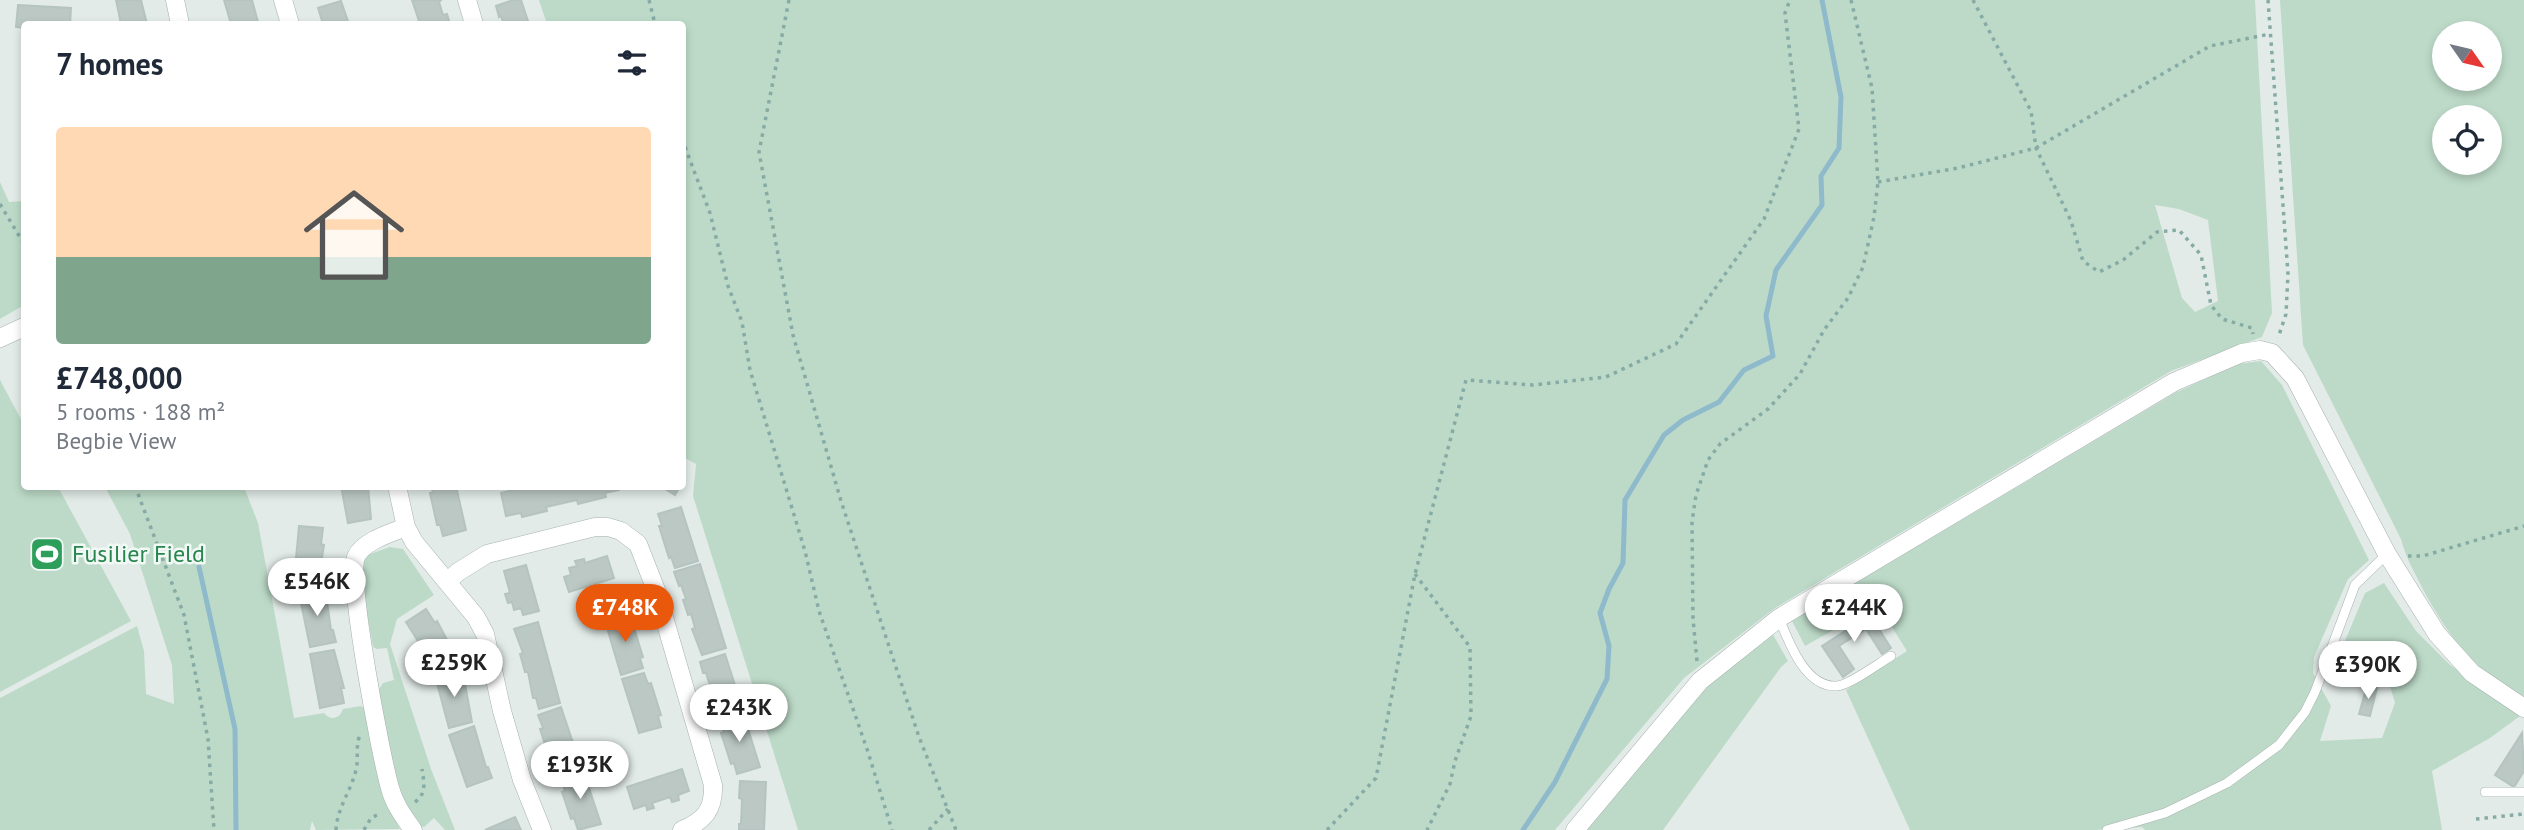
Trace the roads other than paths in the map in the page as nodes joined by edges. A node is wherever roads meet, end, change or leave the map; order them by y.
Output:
1 (176, 0) edge
2 (283, 0) edge
3 (467, 0) edge
4 (180, 21) edge
5 (289, 21) edge
6 (473, 21) edge
7 (21, 328) edge
8 (0, 338) edge
9 (398, 490) edge
10 (406, 527) junction
11 (2387, 554) junction
12 (447, 582) junction
13 (1779, 618) junction
14 (1891, 656) dead end
15 (2524, 708) edge
16 (2485, 792) dead end
17 (2524, 792) edge
18 (413, 830) edge
19 (542, 830) edge
20 (682, 830) edge
21 (1575, 830) edge
22 (2107, 830) edge

1 - 4 street
2 - 5 street
3 - 6 street
7 - 8 street
9 - 10 street
10 - 12 street
10 - 18 street
11 - 13 street
11 - 15 street
11 - 22 lane
12 - 19 street
12 - 20 street
13 - 14 lane
13 - 21 street
16 - 17 lane

